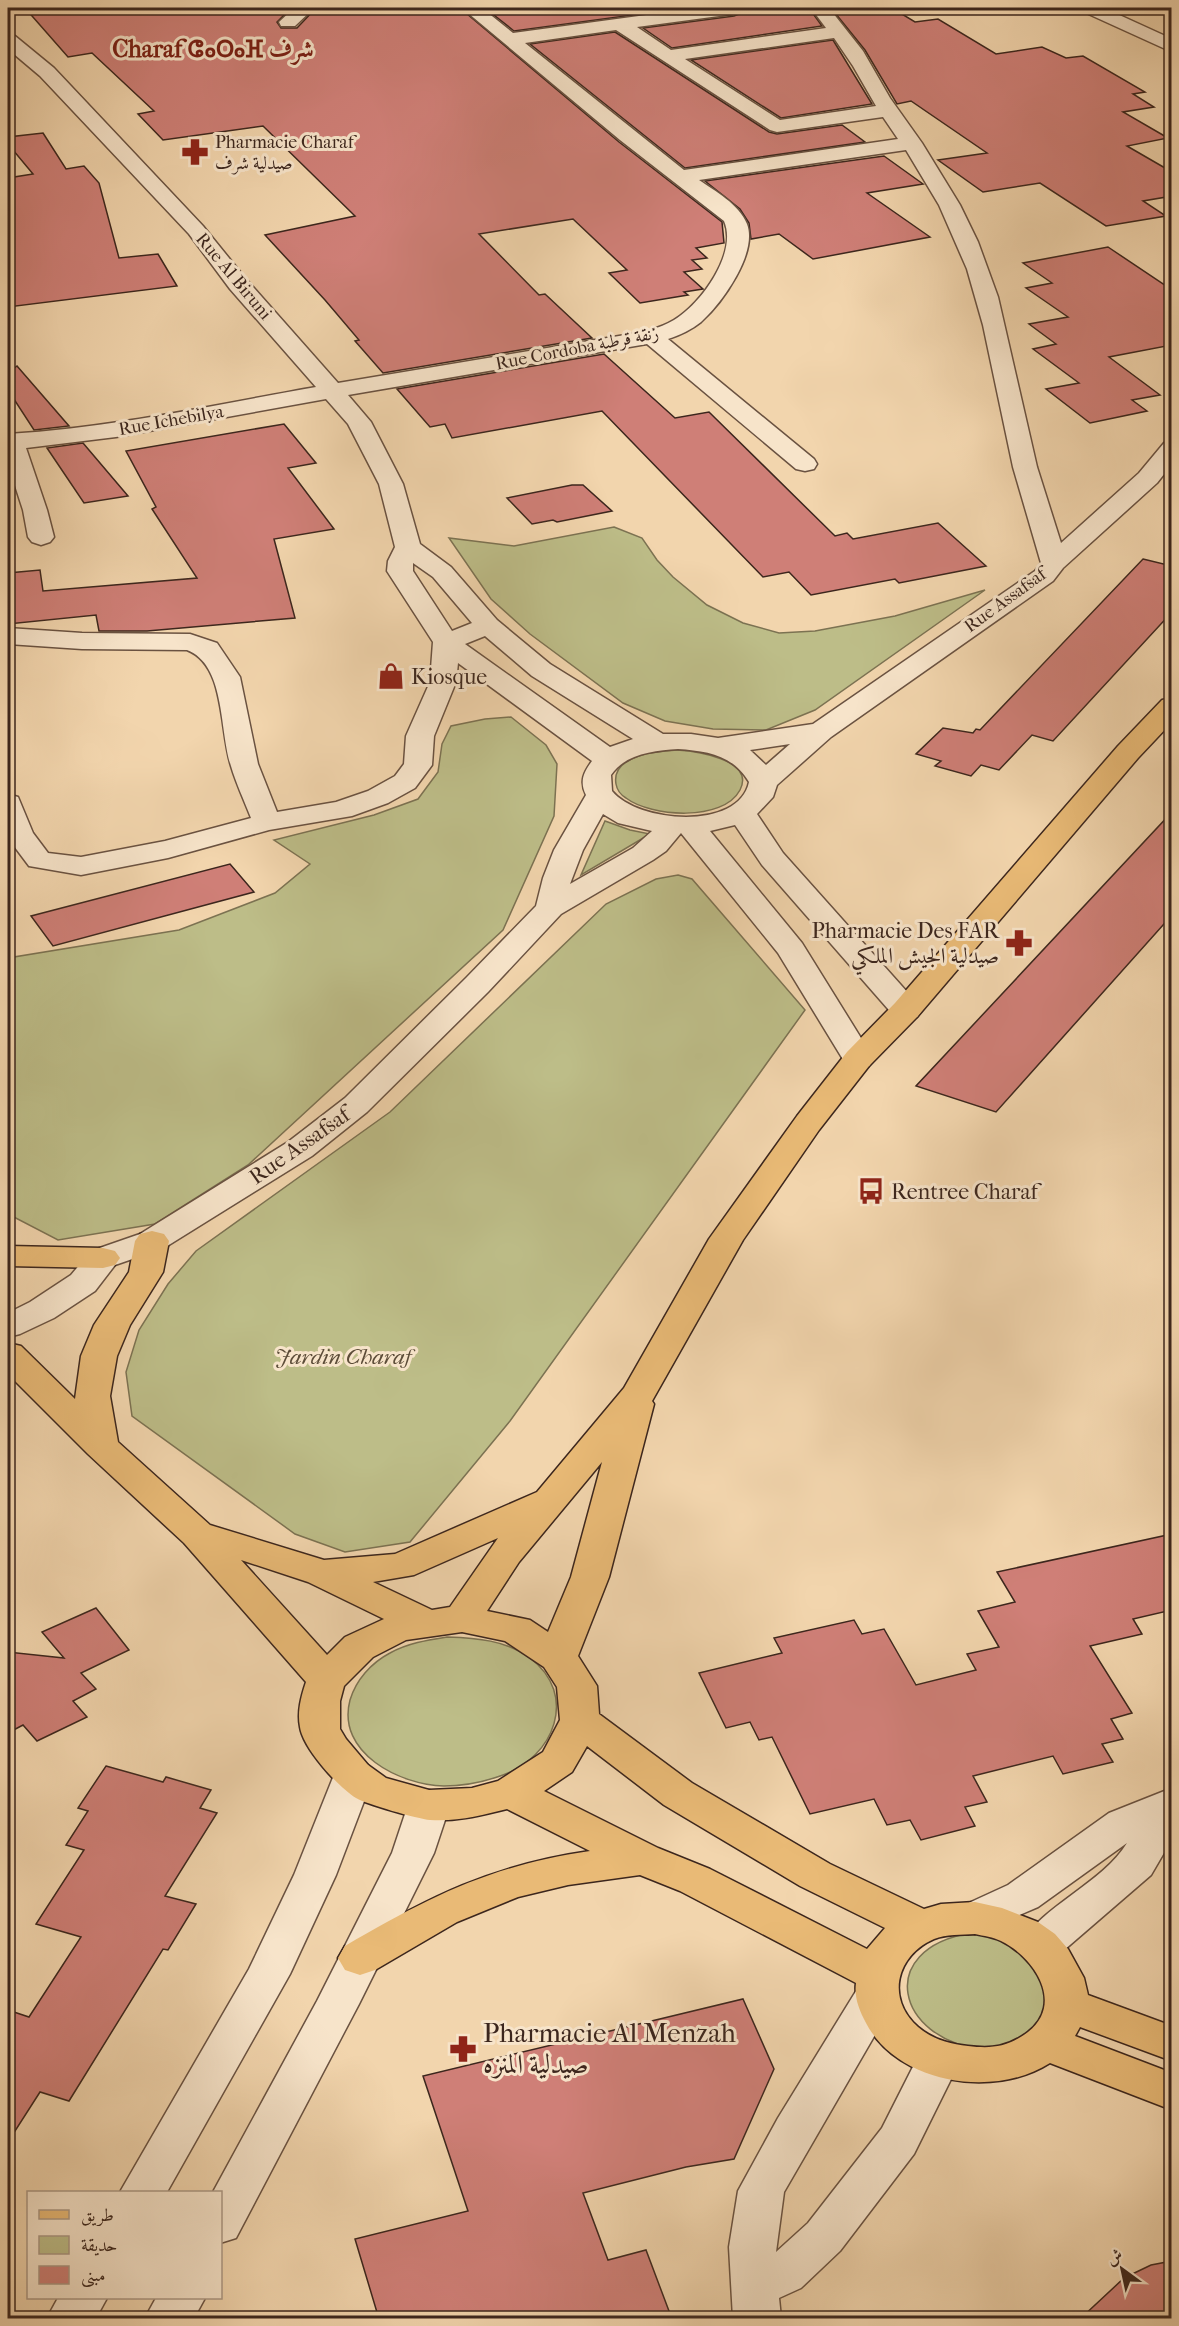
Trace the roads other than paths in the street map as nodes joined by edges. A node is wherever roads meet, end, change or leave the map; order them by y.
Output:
1 (305, 8) edge
2 (471, 8) edge
3 (734, 8) edge
4 (820, 8) edge
5 (1090, 8) edge
6 (288, 22) dead end
7 (620, 24) junction
8 (838, 32) junction
9 (510, 39) junction
10 (8, 40) edge
11 (1172, 46) edge
12 (668, 56) junction
13 (888, 110) junction
14 (912, 143) junction
15 (680, 177) junction
16 (651, 336) junction
17 (333, 391) junction
18 (10, 441) edge
19 (1172, 448) edge
20 (805, 464) dead end
21 (41, 537) dead end
22 (408, 548) junction
23 (1054, 563) junction
24 (488, 626) junction
25 (8, 636) edge
26 (446, 642) junction
27 (1172, 706) edge
28 (820, 731) junction
29 (657, 742) junction
30 (719, 746) junction
31 (609, 760) junction
32 (764, 782) junction
33 (599, 796) junction
34 (8, 802) edge
35 (741, 812) junction
36 (267, 822) junction
37 (682, 825) junction
38 (550, 908) junction
39 (906, 1010) junction
40 (858, 1059) junction
41 (152, 1241) junction
42 (8, 1256) edge
43 (103, 1258) junction
44 (8, 1326) edge
45 (8, 1353) edge
46 (639, 1394) junction
47 (101, 1446) junction
48 (552, 1498) junction
49 (196, 1534) junction
50 (322, 1573) junction
51 (444, 1621) junction
52 (558, 1657) junction
53 (326, 1680) junction
54 (580, 1720) junction
55 (354, 1775) junction
56 (512, 1793) junction
57 (429, 1805) junction
58 (1168, 1806) edge
59 (643, 1859) junction
60 (975, 1918) junction
61 (920, 1926) junction
62 (1041, 1945) junction
63 (360, 1958) junction
64 (876, 1984) junction
65 (1068, 2005) junction
66 (1046, 2043) junction
67 (1172, 2044) edge
68 (939, 2059) junction
69 (1172, 2092) edge
70 (144, 2191) edge
71 (222, 2220) edge
72 (82, 2299) edge
73 (180, 2299) edge
74 (756, 2303) edge
75 (71, 2319) edge
76 (169, 2319) edge

1 - 6 street
2 - 9 street, Rue Cordoba زنقة قرطبة
3 - 7 street
4 - 8 street
5 - 11 street
7 - 9 street
7 - 12 street
8 - 12 street
8 - 13 street
9 - 15 street, Rue Cordoba زنقة قرطبة
10 - 17 street, Rue Al Biruni
12 - 13 street
13 - 14 street
14 - 15 street
14 - 23 street
15 - 16 street, Rue Cordoba زنقة قرطبة
16 - 17 street, Rue Cordoba زنقة قرطبة
16 - 20 street
17 - 18 street, Rue Ichebilya
17 - 22 street, Rue Al Biruni
18 - 21 street
19 - 23 street, Rue Assafsaf
22 - 24 street
22 - 26 street
23 - 28 street, Rue Assafsaf
24 - 26 street
24 - 29 street
25 - 36 street
26 - 31 street
26 - 36 street
27 - 39 main road
28 - 30 street, Rue Assafsaf
28 - 32 street, Rue Assafsaf
29 - 30 street
29 - 31 street
30 - 32 street
31 - 33 street
32 - 35 street, Rue Assafsaf
33 - 37 street
33 - 38 street
34 - 36 street
35 - 37 street
35 - 39 street
37 - 38 street, Rue Assafsaf
37 - 40 street
38 - 41 street, Rue Assafsaf
39 - 40 main road
40 - 46 main road
41 - 43 street, Rue Assafsaf
41 - 47 main road
42 - 43 main road
43 - 44 street
45 - 47 main road
46 - 48 main road
46 - 52 main road
47 - 49 main road
48 - 50 main road
48 - 51 main road
49 - 50 main road
49 - 53 main road
50 - 51 main road
51 - 52 main road
51 - 53 main road
52 - 54 main road
53 - 55 main road
54 - 56 main road
54 - 61 main road
55 - 57 main road
55 - 70 street
56 - 57 main road
56 - 59 main road
57 - 63 street
58 - 60 street
58 - 62 street
59 - 63 main road
59 - 64 main road
60 - 61 main road
60 - 62 main road
61 - 64 main road
62 - 65 main road
63 - 71 street
64 - 68 main road
64 - 74 street
65 - 66 main road
65 - 67 main road
66 - 68 main road
66 - 69 main road
68 - 74 street
72 - 75 street
73 - 76 street

